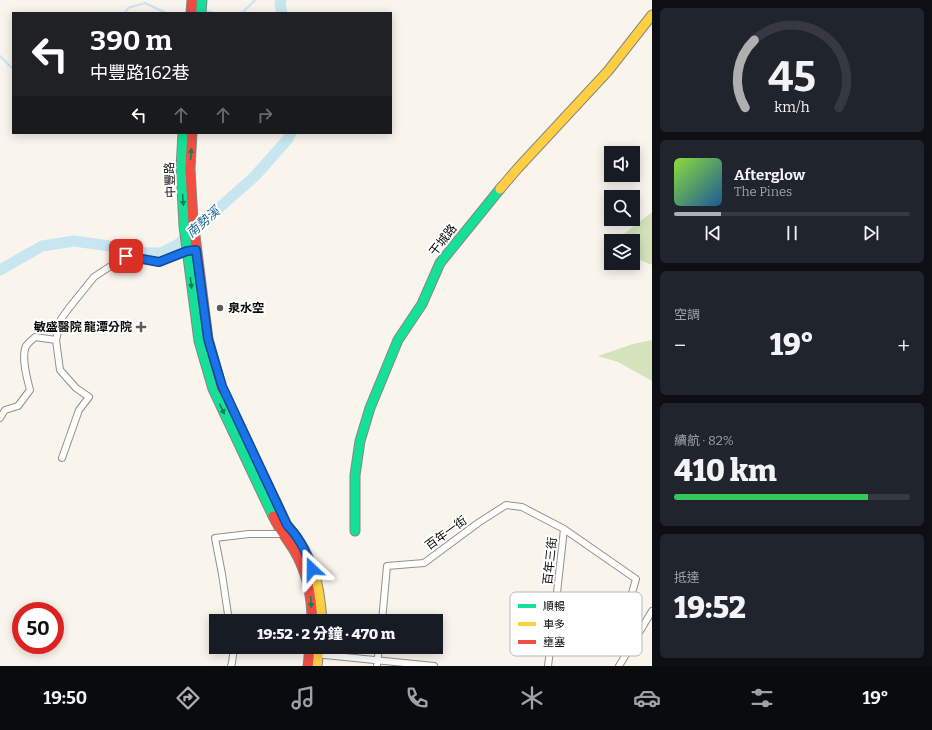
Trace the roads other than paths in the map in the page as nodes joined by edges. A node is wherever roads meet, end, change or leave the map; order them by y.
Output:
1 (192, 0) edge
2 (202, 0) edge
3 (191, 12) edge
4 (201, 12) edge
5 (652, 15) edge
6 (183, 134) edge
7 (192, 134) edge
8 (191, 246) junction
9 (56, 340) junction
10 (0, 418) edge
11 (62, 458) dead end
12 (564, 529) junction
13 (355, 531) dead end
14 (283, 534) junction
15 (557, 592) edge
16 (632, 592) edge
17 (652, 611) edge
18 (228, 614) edge
19 (312, 614) edge
20 (321, 614) edge
21 (383, 614) edge
22 (642, 628) edge
23 (233, 654) edge
24 (312, 654) edge
25 (315, 654) edge
26 (334, 654) edge
27 (549, 656) edge
28 (625, 656) edge
29 (378, 663) edge
30 (230, 666) edge
31 (308, 666) edge
32 (317, 666) edge
33 (434, 666) edge
34 (548, 666) edge
35 (619, 666) edge

1 - 3 main road
2 - 4 main road
5 - 13 main road, 干城路
6 -> 8 main road, 中豐路
8 -> 7 main road, 中豐路
8 - 9 street
8 -> 14 main road
8 - 20 main road
9 - 10 street
9 - 11 street
12 - 15 street, 百年三街
12 - 16 street
12 - 21 street, 百年一街
14 - 18 street
14 -> 19 main road
17 - 22 street
23 - 30 street
24 - 31 main road
25 - 32 main road
26 - 29 street
27 - 34 street, 百年三街
28 - 35 street
29 - 33 street

